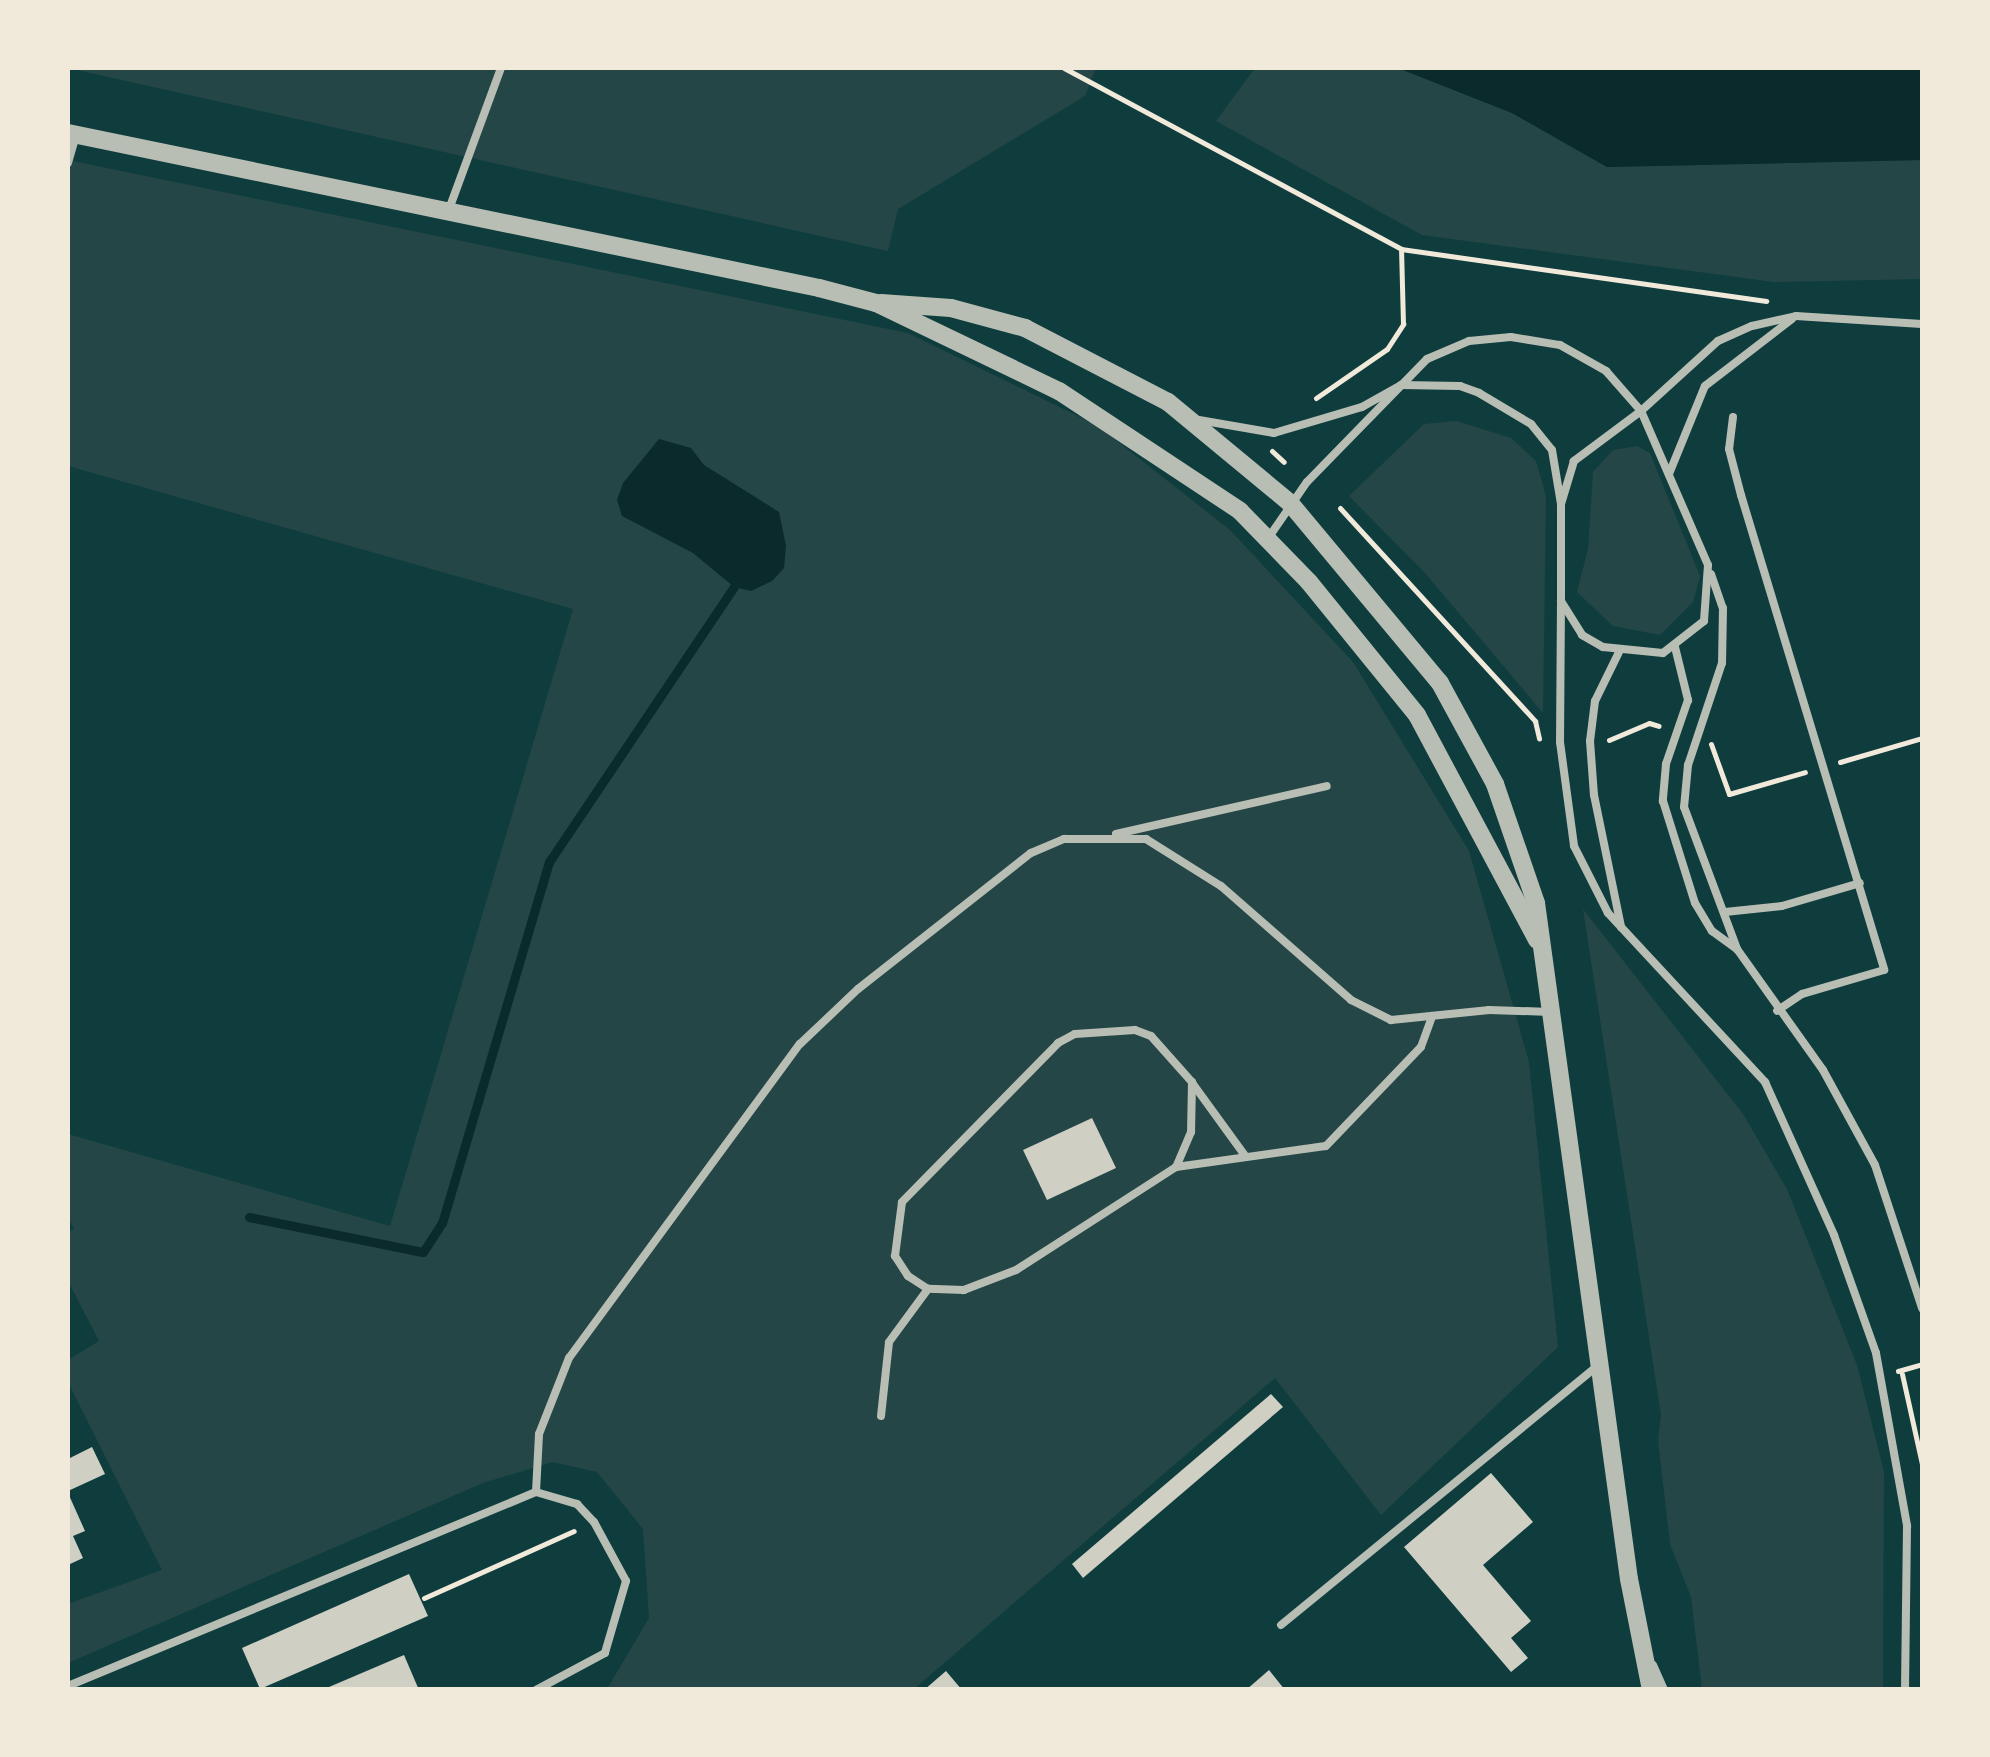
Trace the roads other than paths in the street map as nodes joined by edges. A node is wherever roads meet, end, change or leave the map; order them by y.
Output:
1 (501, 68) edge
2 (72, 134) edge
3 (68, 163) edge
4 (448, 212) junction
5 (876, 303) junction
6 (1796, 316) junction
7 (1922, 324) edge
8 (1401, 385) junction
9 (1641, 410) junction
10 (1733, 417) dead end
11 (1192, 419) junction
12 (1669, 476) junction
13 (1290, 503) junction
14 (1561, 504) junction
15 (1269, 537) junction
16 (1708, 566) junction
17 (1561, 601) junction
18 (1674, 647) junction
19 (1620, 650) junction
20 (1327, 786) dead end
21 (1106, 835) junction
22 (1860, 883) junction
23 (1724, 912) junction
24 (1621, 927) junction
25 (1537, 940) junction
26 (1737, 949) junction
27 (1778, 1011) junction
28 (1554, 1013) junction
29 (1432, 1016) junction
30 (1192, 1082) junction
31 (1246, 1157) junction
32 (1176, 1167) junction
33 (928, 1289) junction
34 (1922, 1308) edge
35 (1601, 1363) junction
36 (881, 1416) dead end
37 (536, 1492) junction
38 (1281, 1624) dead end
39 (1640, 1634) junction
40 (68, 1686) edge
41 (536, 1690) edge
42 (1650, 1690) edge
43 (1664, 1690) edge
44 (1905, 1690) edge

1 - 4 lane
2 - 3 lane
2 - 4 street
4 - 5 street
5 - 11 street
5 - 15 street
6 - 7 lane
6 - 9 lane
6 - 12 lane
8 - 9 lane
8 - 11 lane
8 - 13 lane
8 - 14 lane
9 - 12 lane
9 - 14 lane
10 - 22 lane
11 - 13 street
12 - 16 lane
13 - 15 lane
13 - 25 street
14 - 17 lane
15 - 25 street
16 - 18 lane
16 - 23 lane
17 - 19 lane
17 - 24 lane
18 - 19 lane
18 - 26 lane
19 - 24 lane
20 - 21 lane
21 - 29 lane
21 - 37 lane
22 - 23 lane
22 - 27 lane
23 - 26 lane
24 - 44 lane
25 - 28 street
26 - 27 lane
27 - 34 lane
28 - 29 lane
28 - 35 street
29 - 31 lane
30 - 31 lane
30 - 32 lane
30 - 33 lane
31 - 32 lane
32 - 33 lane
33 - 36 lane
35 - 38 lane
35 - 39 street
37 - 40 lane
37 - 41 lane
39 - 42 street
39 - 43 lane

